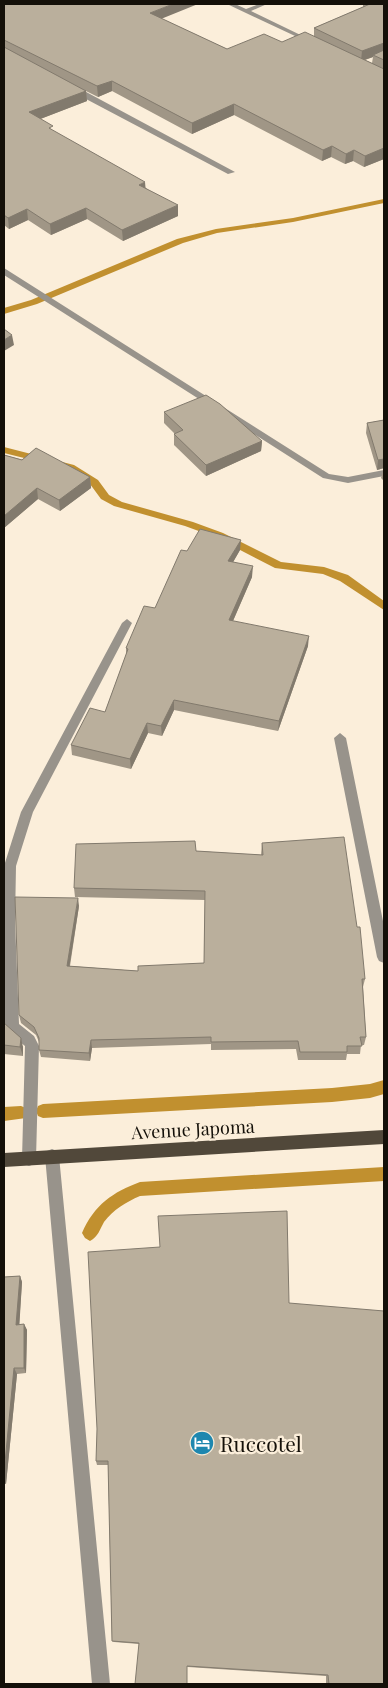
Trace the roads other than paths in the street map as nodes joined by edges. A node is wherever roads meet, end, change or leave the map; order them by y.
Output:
1 (230, 4) edge
2 (264, 4) edge
3 (246, 11) junction
4 (317, 44) edge
5 (65, 85) edge
6 (231, 172) dead end
7 (4, 271) edge
8 (384, 473) edge
9 (127, 623) dead end
10 (340, 738) dead end
11 (384, 957) edge
12 (384, 1137) edge
13 (52, 1156) junction
14 (29, 1159) junction
15 (4, 1160) edge
16 (100, 1684) edge

1 - 3 street
2 - 3 street
3 - 4 street
5 - 6 street
7 - 8 street
9 - 14 street
10 - 11 street
12 - 13 main road, Avenue Japoma
13 - 14 main road, Avenue Japoma
13 - 16 street
14 - 15 main road, Avenue Japoma

